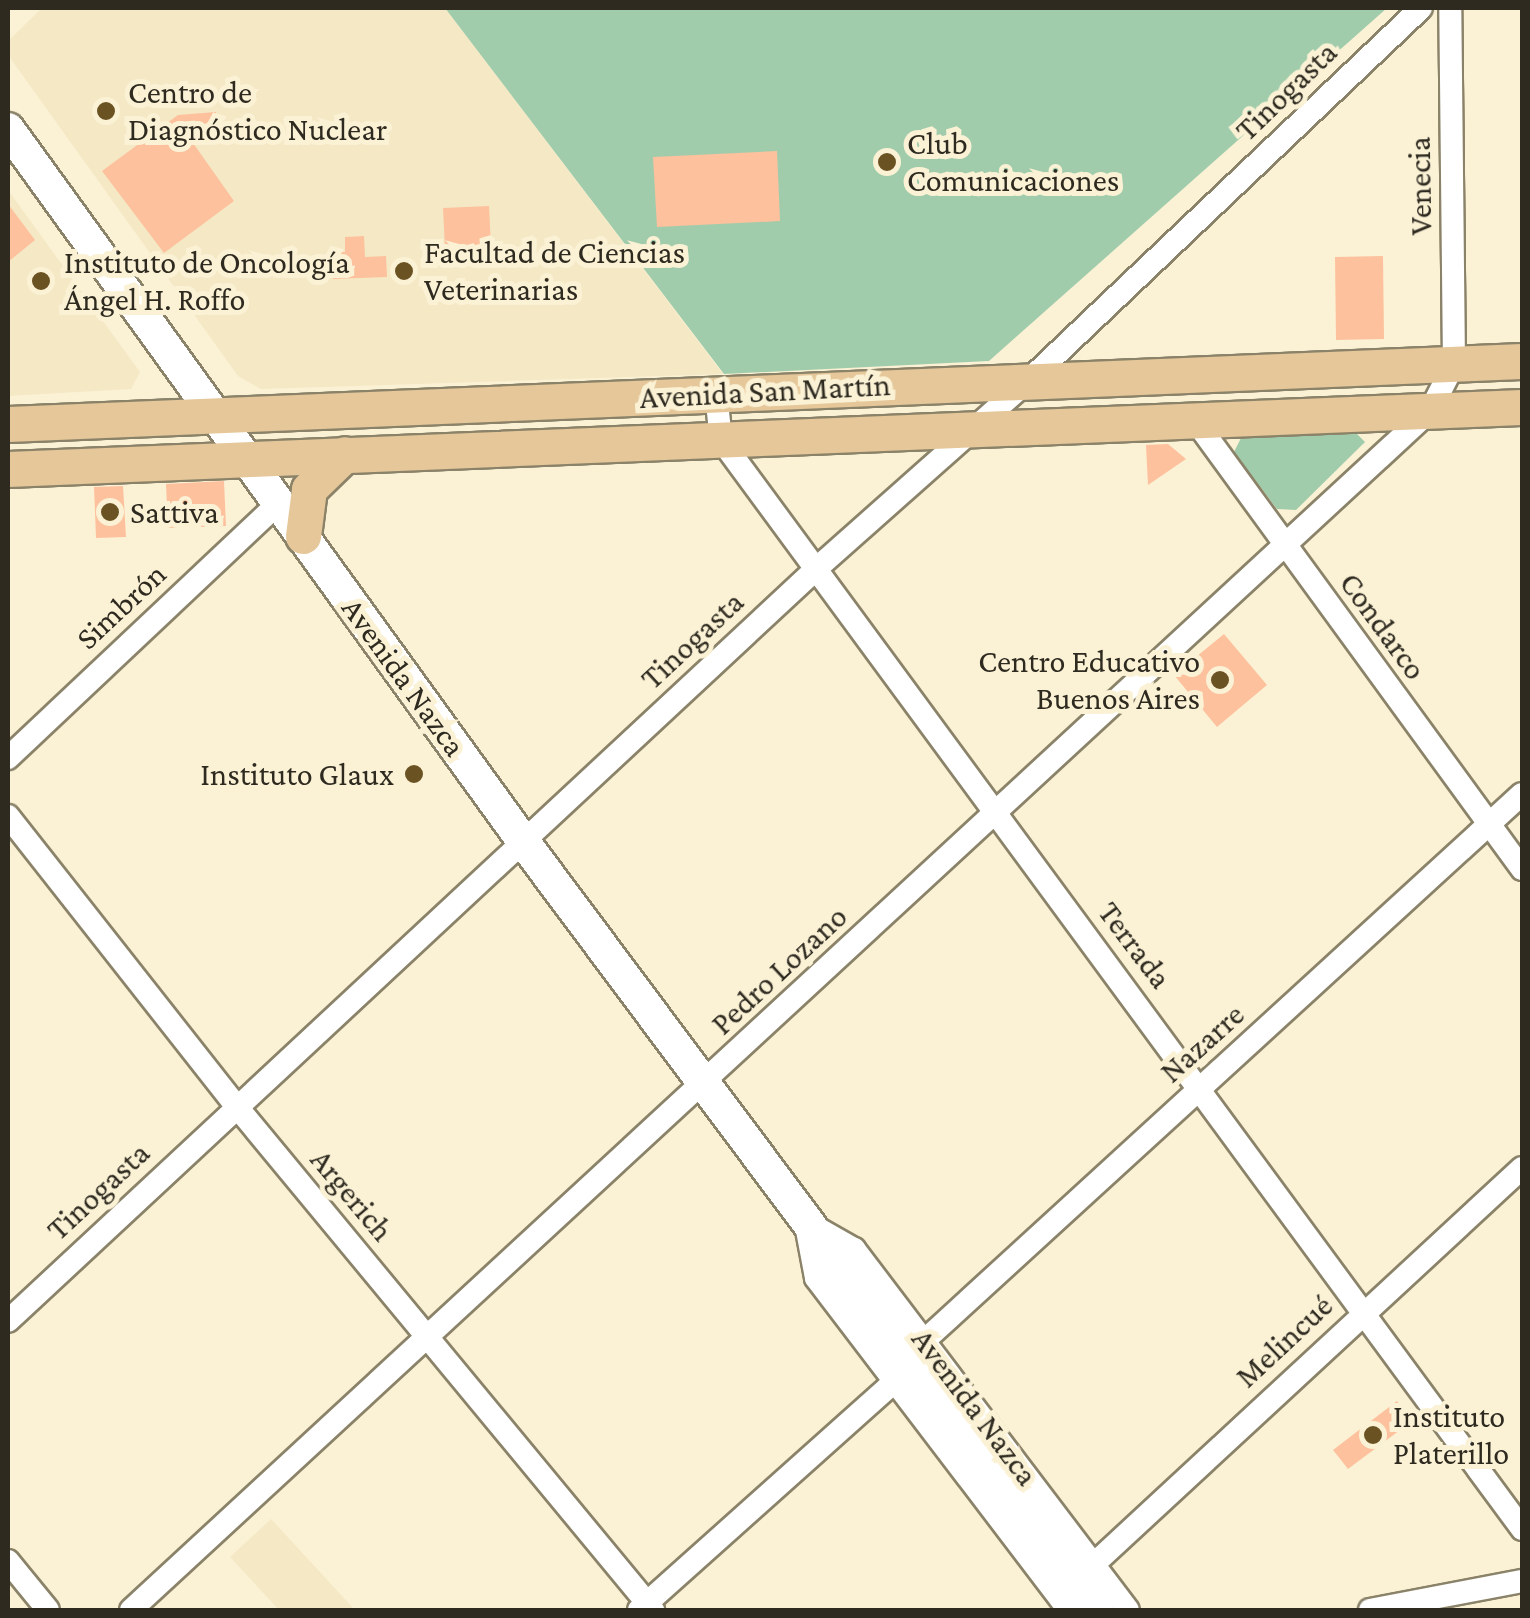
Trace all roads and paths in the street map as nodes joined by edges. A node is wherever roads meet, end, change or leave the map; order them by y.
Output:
1 (1420, 8) edge
2 (1450, 8) edge
3 (8, 129) edge
4 (1522, 361) edge
5 (1454, 364) junction
6 (1029, 380) junction
7 (716, 394) junction
8 (1522, 407) edge
9 (1430, 411) junction
10 (216, 415) junction
11 (1194, 419) junction
12 (8, 424) edge
13 (971, 429) junction
14 (721, 440) junction
15 (345, 454) junction
16 (247, 458) junction
17 (8, 469) edge
18 (280, 502) junction
19 (304, 536) junction
20 (1284, 546) junction
21 (816, 569) junction
22 (8, 758) edge
23 (1522, 794) edge
24 (996, 815) junction
25 (8, 816) edge
26 (1490, 825) junction
27 (523, 841) junction
28 (1522, 869) edge
29 (704, 1083) junction
30 (1201, 1087) junction
31 (237, 1107) junction
32 (1522, 1168) edge
33 (805, 1221) junction
34 (1364, 1310) junction
35 (8, 1321) edge
36 (428, 1337) junction
37 (924, 1340) junction
38 (894, 1382) junction
39 (1522, 1529) edge
40 (8, 1562) edge
41 (1094, 1564) junction
42 (1522, 1581) edge
43 (1056, 1605) edge
44 (647, 1608) edge
45 (48, 1610) edge
46 (131, 1610) edge
47 (1098, 1610) edge
48 (1128, 1610) edge
49 (1370, 1610) edge

1 - 6 street, Tinogasta
2 - 5 street, Venecia
3 - 10 main road, Avenida Nazca
4 - 5 main road, Avenida San Martín
5 - 6 main road, Avenida San Martín
5 - 9 street, Pedro Lozano
6 - 7 main road, Avenida San Martín
6 - 13 street, Tinogasta
7 - 10 main road, Avenida San Martín
7 - 14 street
8 - 9 main road, Avenida San Martín
9 - 11 main road, Avenida San Martín
9 - 20 street, Pedro Lozano
10 - 12 main road, Avenida San Martín
10 - 16 main road, Avenida Nazca
11 - 13 main road, Avenida San Martín
11 - 20 street, Condarco
13 - 14 main road, Avenida San Martín
13 - 21 street, Tinogasta
14 - 15 main road, Avenida San Martín
14 - 21 street, Terrada
15 - 16 main road, Avenida San Martín
15 - 19 main road
16 - 17 main road, Avenida San Martín
16 - 18 main road, Avenida Nazca
18 - 19 main road, Avenida Nazca
18 - 22 street, Simbrón
19 - 27 main road, Avenida Nazca
20 - 24 street, Pedro Lozano
20 - 26 street, Condarco
21 - 24 street, Terrada
21 - 27 street, Tinogasta
23 - 26 street, Nazarre
24 - 29 street, Pedro Lozano
24 - 30 street, Terrada
25 - 31 street, Argerich
26 - 28 street, Condarco
26 - 30 street, Nazarre
27 - 29 main road, Avenida Nazca
27 - 31 street, Tinogasta
29 - 33 main road, Avenida Nazca
29 - 36 street, Pedro Lozano
30 - 34 street, Terrada
30 - 37 street, Nazarre
31 - 35 street, Tinogasta
31 - 36 street, Argerich
32 - 34 street, Melincué
33 - 37 street, Avenida Nazca
33 - 38 street, Avenida Nazca
33 - 47 main road, Avenida Nazca
34 - 39 street, Terrada
34 - 41 street, Melincué
36 - 44 street, Argerich
36 - 46 street, Pedro Lozano
37 - 41 street, Avenida Nazca
38 - 43 street, Avenida Nazca
38 - 44 street
40 - 45 street
41 - 48 street, Avenida Nazca
42 - 49 street

